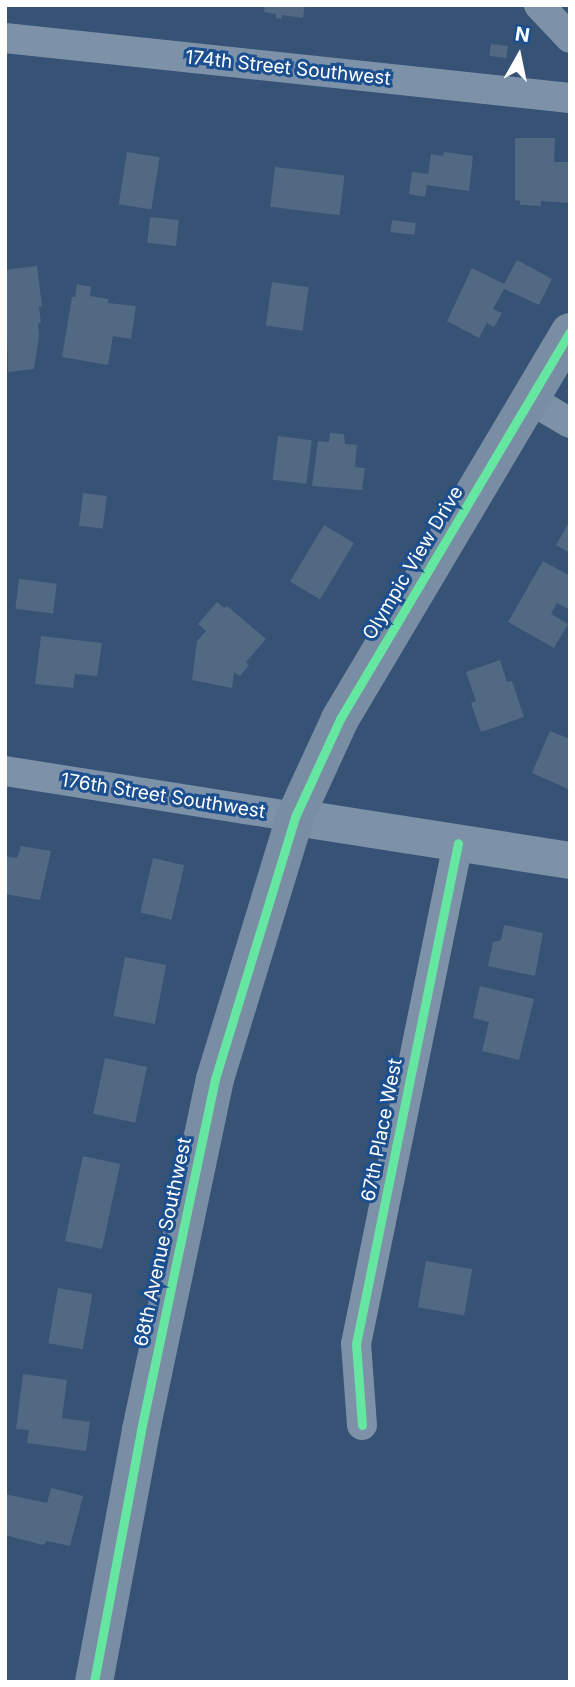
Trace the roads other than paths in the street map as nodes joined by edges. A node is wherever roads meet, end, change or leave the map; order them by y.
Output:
1 (539, 5) edge
2 (5, 38) edge
3 (570, 38) edge
4 (570, 98) edge
5 (570, 332) edge
6 (531, 400) junction
7 (570, 423) edge
8 (5, 771) edge
9 (295, 817) junction
10 (458, 843) junction
11 (570, 860) edge
12 (362, 1426) dead end
13 (94, 1682) edge

1 - 3 street
2 - 4 street, 174th Street Southwest
5 - 6 main road, Olympic View Drive
6 - 7 street
6 - 9 main road, Olympic View Drive
8 - 9 street, 176th Street Southwest
9 - 10 street, 176th Street Southwest
9 - 13 main road, 68th Avenue Southwest
10 - 11 street, 176th Street Southwest
10 - 12 street, 67th Place West

